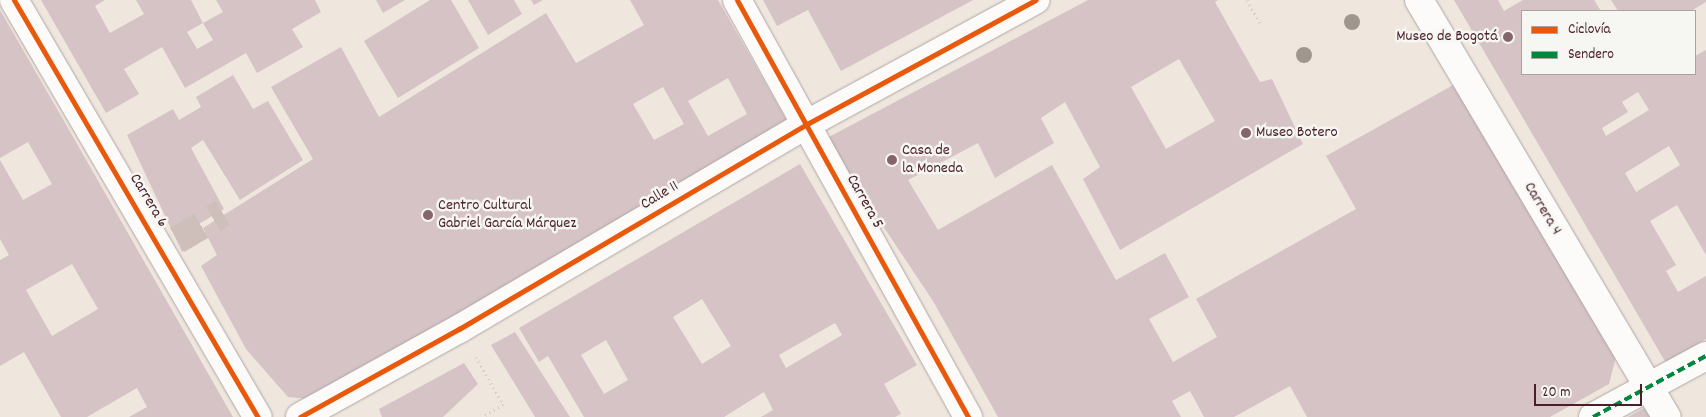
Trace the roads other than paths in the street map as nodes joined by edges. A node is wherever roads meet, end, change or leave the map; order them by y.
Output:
1 (14, 0) edge
2 (737, 0) edge
3 (1035, 0) edge
4 (1419, 0) edge
5 (806, 124) junction
6 (1706, 356) edge
7 (1647, 388) junction
8 (258, 417) edge
9 (300, 417) edge
10 (968, 417) edge
11 (1593, 417) edge
12 (1667, 417) edge

1 - 8 street, Carrera 6
2 - 5 street, Carrera 5
3 - 5 street, Calle 11
4 - 7 street, Carrera 4
5 - 9 street, Calle 11
5 - 10 street, Carrera 5
6 - 7 street
7 - 11 street
7 - 12 street, Carrera 4

